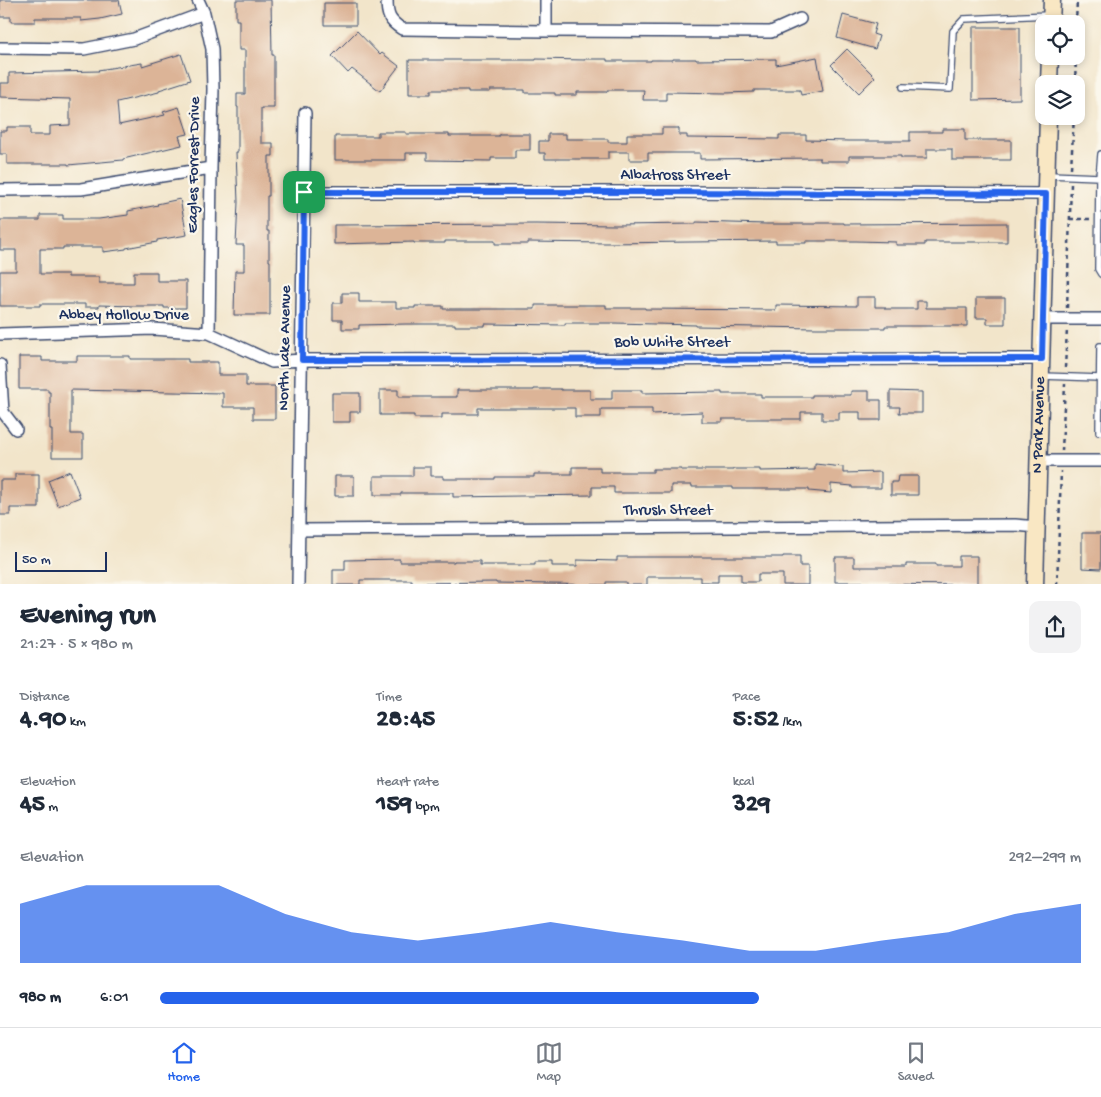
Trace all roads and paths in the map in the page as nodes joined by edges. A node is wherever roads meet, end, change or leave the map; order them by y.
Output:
1 (198, 0) edge
2 (387, 0) edge
3 (546, 0) edge
4 (1077, 0) edge
5 (204, 13) junction
6 (1052, 13) edge
7 (1076, 15) edge
8 (800, 19) dead end
9 (546, 31) junction
10 (0, 48) edge
11 (903, 87) dead end
12 (306, 113) dead end
13 (1048, 125) edge
14 (1074, 125) edge
15 (1101, 154) edge
16 (210, 168) junction
17 (1071, 171) dead end
18 (1046, 175) junction
19 (1099, 177) junction
20 (1071, 182) dead end
21 (0, 190) edge
22 (304, 192) junction
23 (1046, 194) junction
24 (1093, 218) dead end
25 (1070, 219) junction
26 (1101, 274) edge
27 (1067, 310) dead end
28 (1043, 319) junction
29 (1101, 319) edge
30 (1067, 326) dead end
31 (210, 333) junction
32 (0, 334) edge
33 (1101, 346) edge
34 (1042, 359) junction
35 (302, 360) junction
36 (0, 365) edge
37 (1065, 373) dead end
38 (1041, 376) junction
39 (1100, 378) junction
40 (1065, 384) dead end
41 (16, 429) dead end
42 (1101, 432) edge
43 (1062, 448) dead end
44 (1039, 461) junction
45 (1101, 461) edge
46 (1061, 471) dead end
47 (1037, 527) junction
48 (299, 530) junction
49 (298, 584) edge
50 (1035, 584) edge
51 (1057, 584) edge

1 - 5 street, Eagles Forrest Drive
2 - 9 street
3 - 9 street
4 - 7 path
5 - 10 street
5 - 16 street, Eagles Forrest Drive
6 - 11 lane
8 - 9 street
12 - 22 street, North Lake Avenue
13 - 18 main road, N Park Avenue
14 - 17 path
15 - 19 lane
16 - 21 street
16 - 31 street, Eagles Forrest Drive
18 - 19 lane
18 - 23 main road, N Park Avenue
19 - 26 lane
20 - 25 path
22 - 23 street, Albatross Street
22 - 35 street, North Lake Avenue
23 - 28 main road, N Park Avenue
24 - 25 path
25 - 27 path
28 - 29 street
28 - 34 main road, N Park Avenue
30 - 37 path
31 - 32 street, Abbey Hollow Drive
31 - 35 street, Abbey Hollow Drive
33 - 39 lane
34 - 35 street, Bob White Street
34 - 38 main road, N Park Avenue
35 - 48 street, North Lake Avenue
36 - 41 street
38 - 39 lane
38 - 44 main road, N Park Avenue
39 - 42 lane
40 - 43 path
44 - 45 street
44 - 47 main road, N Park Avenue
46 - 51 path
47 - 48 street, Thrush Street
47 - 50 main road, N Park Avenue
48 - 49 street, North Lake Avenue

